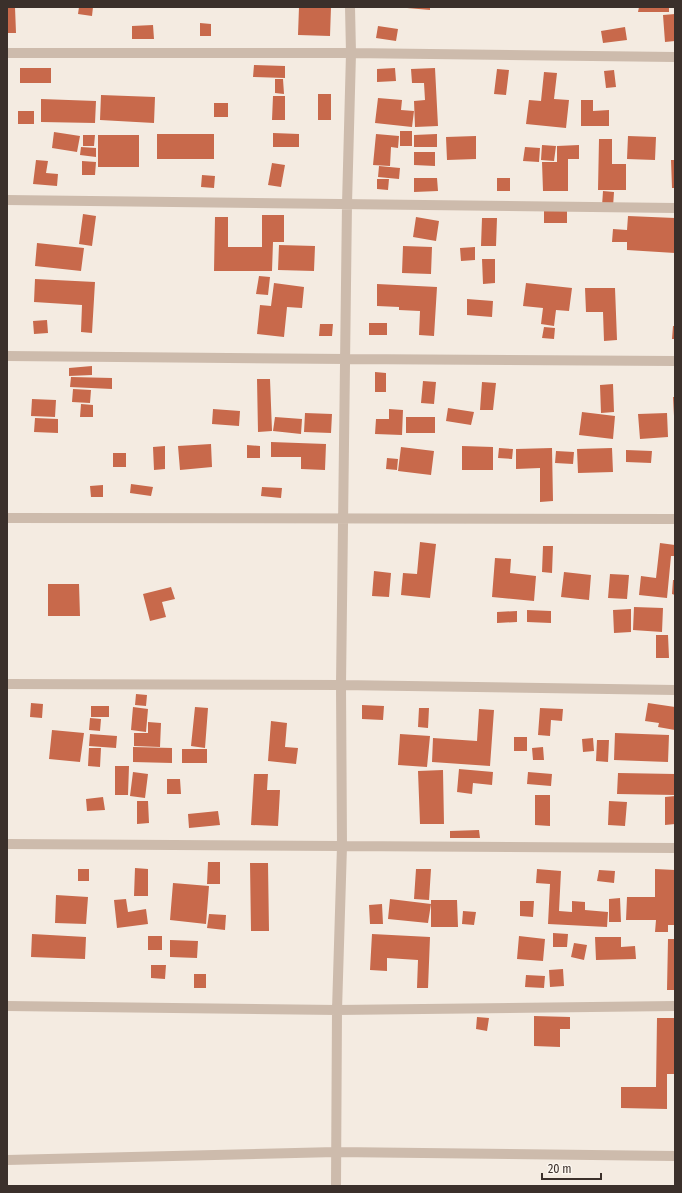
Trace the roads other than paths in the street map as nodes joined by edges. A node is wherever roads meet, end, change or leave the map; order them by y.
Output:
1 (350, 7) edge
2 (7, 53) edge
3 (351, 53) junction
4 (675, 57) edge
5 (7, 200) edge
6 (347, 204) junction
7 (675, 208) edge
8 (7, 356) edge
9 (345, 360) junction
10 (675, 361) edge
11 (7, 518) edge
12 (343, 519) junction
13 (675, 519) edge
14 (7, 684) edge
15 (340, 685) junction
16 (675, 690) edge
17 (7, 844) edge
18 (342, 846) junction
19 (675, 848) edge
20 (7, 1006) edge
21 (675, 1006) edge
22 (337, 1010) junction
23 (336, 1152) junction
24 (675, 1156) edge
25 (7, 1160) edge
26 (336, 1186) edge

1 - 3 street
2 - 3 street
3 - 4 street
3 - 6 street
5 - 6 street
6 - 7 street
6 - 9 street
8 - 9 street
9 - 10 street
9 - 12 street
11 - 12 street
12 - 13 street
12 - 15 street
14 - 15 street
15 - 16 street
15 - 18 street
17 - 18 street
18 - 19 street
18 - 22 street
20 - 22 street
21 - 22 street
22 - 23 street
23 - 24 street
23 - 25 street
23 - 26 street

